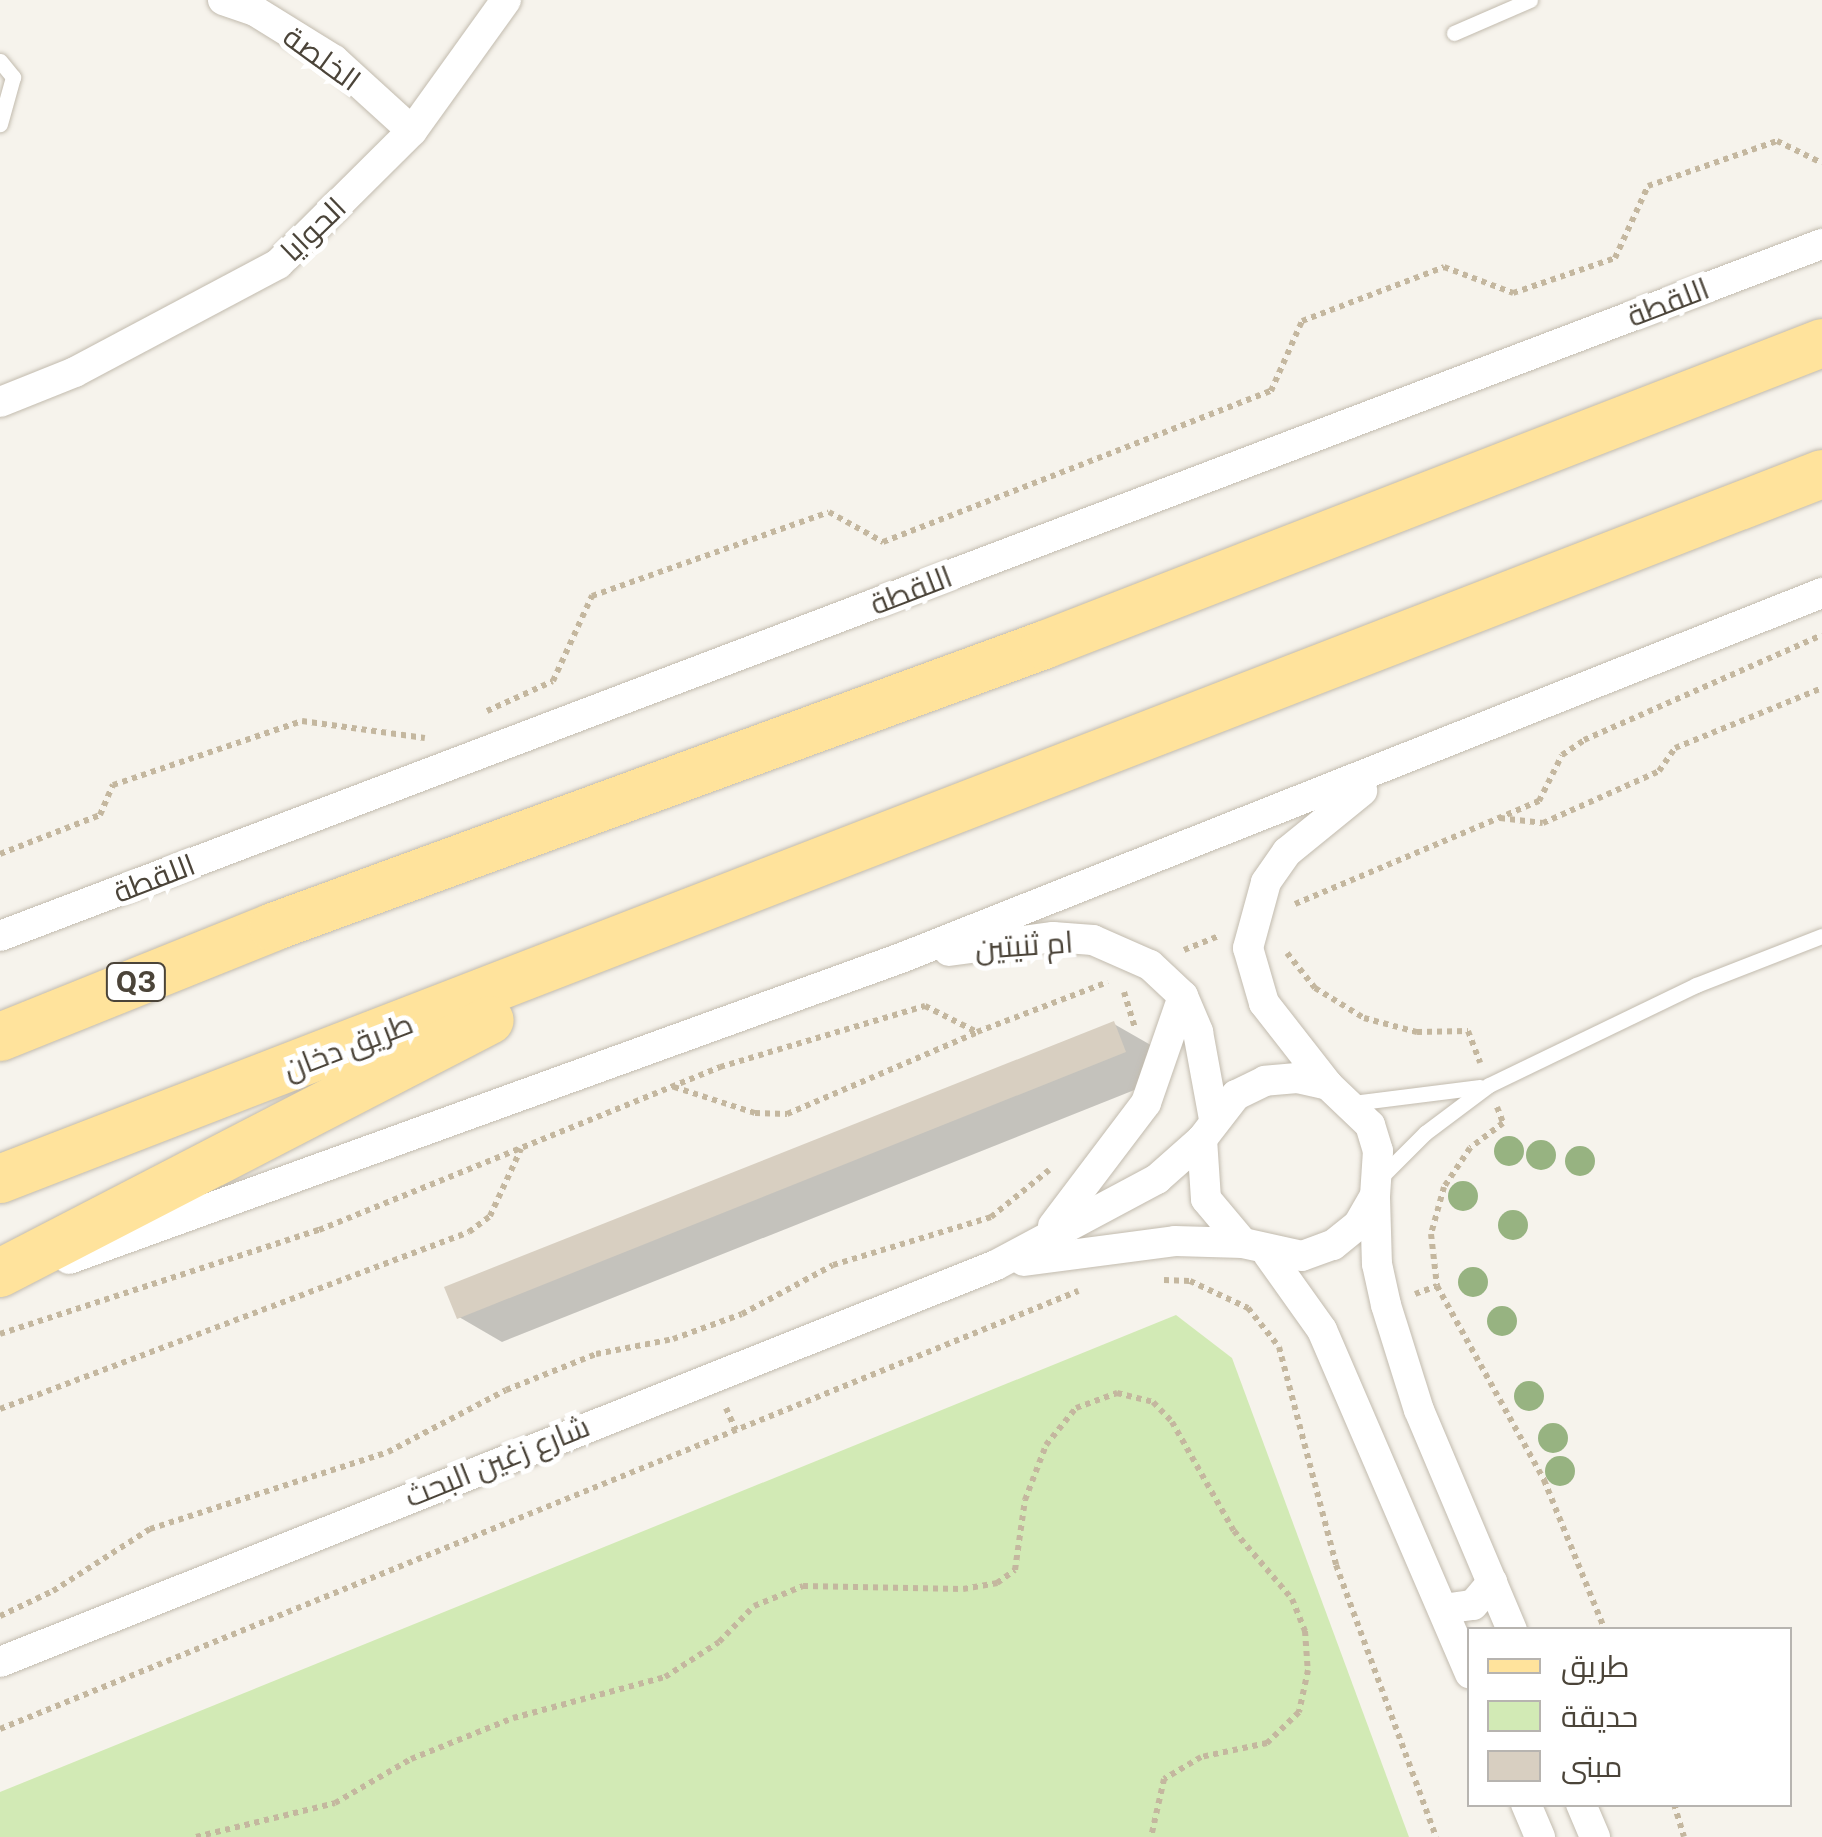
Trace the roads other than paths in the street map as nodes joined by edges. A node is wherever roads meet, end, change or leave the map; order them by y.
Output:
1 (223, 0) edge
2 (506, 0) edge
3 (1530, 0) edge
4 (1454, 33) dead end
5 (0, 61) edge
6 (0, 124) edge
7 (412, 131) junction
8 (1822, 244) edge
9 (1822, 343) edge
10 (0, 402) edge
11 (1822, 474) edge
12 (1822, 593) edge
13 (1398, 764) junction
14 (695, 914) junction
15 (273, 926) junction
16 (0, 936) edge
17 (1822, 936) edge
18 (901, 958) junction
19 (1182, 996) junction
20 (0, 1005) edge
21 (0, 1037) edge
22 (1489, 1085) junction
23 (1341, 1094) junction
24 (1208, 1129) junction
25 (0, 1178) edge
26 (1377, 1187) junction
27 (1035, 1246) junction
28 (1256, 1248) junction
29 (996, 1265) junction
30 (0, 1273) edge
31 (0, 1284) edge
32 (1492, 1582) junction
33 (1443, 1608) junction
34 (1511, 1627) edge
35 (0, 1662) edge
36 (1467, 1666) edge
37 (1527, 1807) edge
38 (1582, 1807) edge
39 (1540, 1837) edge
40 (1594, 1837) edge

1 - 7 street, الخلصة
2 - 7 street, الحوايا
3 - 4 lane
5 - 6 lane
7 - 10 street, الحوايا
8 - 16 street, اللقطة
9 - 15 main road
11 - 14 main road
12 - 13 street
13 - 18 street
13 - 23 street
14 - 25 main road, طريق دخان
14 - 30 main road
15 - 20 main road
15 - 21 main road, Q3
17 - 22 lane
18 - 19 street, ام ثنيتين
18 - 31 street
19 - 24 street, ام ثنيتين
19 - 27 street
22 - 23 lane
22 - 26 lane
23 - 24 street
23 - 26 street
24 - 27 street, شارع زغين البحث
24 - 28 street
26 - 28 street
26 - 32 street
27 - 29 street, شارع زغين البحث
28 - 29 street, شارع زغين البحث
28 - 33 street
29 - 35 street, شارع زغين البحث
32 - 33 street
32 - 34 street
33 - 36 street
37 - 39 street
38 - 40 street

